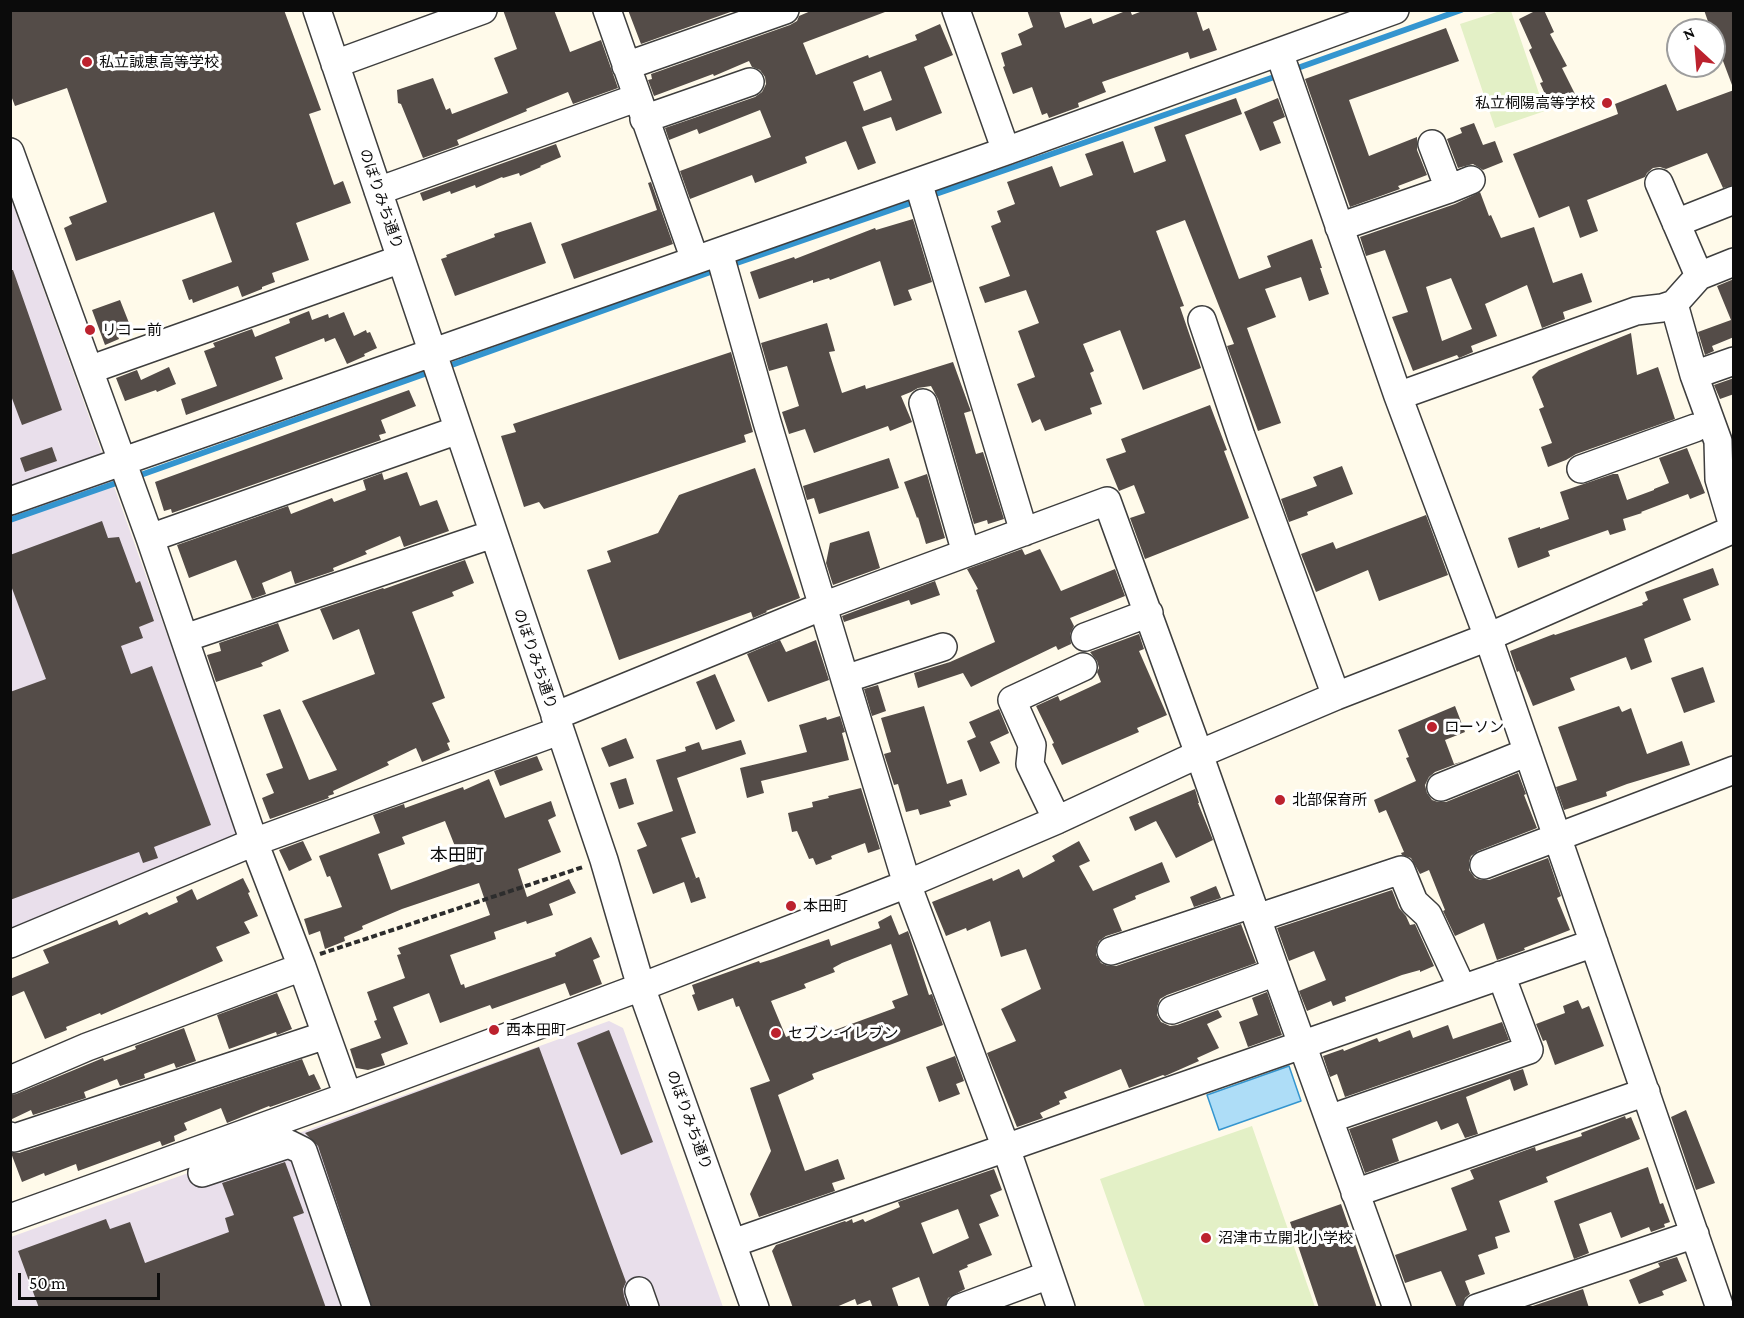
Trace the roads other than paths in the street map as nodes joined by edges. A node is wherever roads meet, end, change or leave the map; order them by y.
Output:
1 (317, 10) edge
2 (483, 10) edge
3 (607, 10) edge
4 (785, 10) edge
5 (956, 10) edge
6 (1395, 10) edge
7 (1279, 52) junction
8 (335, 63) junction
9 (626, 66) junction
10 (750, 82) dead end
11 (640, 109) junction
12 (1432, 144) dead end
13 (1006, 151) junction
14 (10, 152) edge
15 (918, 182) junction
16 (1659, 183) dead end
17 (378, 191) junction
18 (1734, 200) edge
19 (1676, 223) junction
20 (1339, 227) junction
21 (707, 256) junction
22 (401, 259) junction
23 (1734, 262) edge
24 (1699, 276) junction
25 (1668, 306) junction
26 (1202, 320) dead end
27 (1734, 361) edge
28 (436, 365) junction
29 (89, 370) junction
30 (1694, 375) junction
31 (1398, 396) junction
32 (923, 403) dead end
33 (1695, 428) junction
34 (458, 430) junction
35 (123, 463) junction
36 (1581, 468) dead end
37 (1719, 479) junction
38 (10, 501) edge
39 (1734, 529) edge
40 (1024, 532) junction
41 (493, 534) junction
42 (150, 538) junction
43 (966, 553) junction
44 (823, 606) junction
45 (1149, 613) junction
46 (1488, 637) junction
47 (185, 638) junction
48 (1085, 638) dead end
49 (943, 647) dead end
50 (1083, 667) dead end
51 (845, 679) junction
52 (1336, 696) junction
53 (557, 724) junction
54 (1528, 752) junction
55 (1199, 754) junction
56 (1734, 770) edge
57 (1442, 787) dead end
58 (1057, 819) junction
59 (1558, 838) junction
60 (254, 842) junction
61 (1485, 866) dead end
62 (907, 884) junction
63 (1254, 911) junction
64 (1594, 943) junction
65 (10, 944) edge
66 (1110, 951) dead end
67 (300, 964) junction
68 (1276, 972) junction
69 (1501, 975) junction
70 (641, 987) junction
71 (1462, 988) junction
72 (1172, 1010) dead end
73 (326, 1035) junction
74 (1302, 1044) junction
75 (10, 1080) edge
76 (1646, 1092) junction
77 (348, 1096) junction
78 (1329, 1119) junction
79 (10, 1136) edge
80 (1006, 1148) junction
81 (202, 1173) dead end
82 (1355, 1193) junction
83 (10, 1218) edge
84 (1695, 1234) junction
85 (733, 1243) junction
86 (1049, 1275) junction
87 (357, 1308) edge
88 (755, 1308) edge
89 (960, 1308) edge
90 (1061, 1308) edge
91 (1397, 1308) edge
92 (1477, 1308) edge
93 (1720, 1308) edge

1 - 8 street, のぼりみち通り
2 - 8 street
3 - 9 street
4 - 9 street
5 - 13 street
6 - 7 street
7 - 13 street
7 - 20 street
8 - 17 street, のぼりみち通り
9 - 11 street
10 - 11 street
11 - 17 street
11 - 21 street
12 - 20 street
13 - 15 street
14 - 29 street
15 - 21 street
15 - 40 street
16 - 19 street
17 - 22 street, のぼりみち通り
18 - 19 street
19 - 24 street
20 - 31 street
21 - 28 street
21 - 44 street
22 - 28 street, のぼりみち通り
22 - 29 street
23 - 24 street
24 - 25 street
25 - 30 street
25 - 31 street
25 - 33 street
26 - 52 street
27 - 30 street
28 - 34 street, のぼりみち通り
28 - 35 street
29 - 35 street
30 - 37 street
31 - 46 street
32 - 43 street
33 - 36 street
33 - 37 street
34 - 41 street, のぼりみち通り
34 - 42 street
35 - 38 street
35 - 42 street
37 - 39 street
39 - 46 street
40 - 43 street
40 - 45 street
41 - 47 street
41 - 53 street, のぼりみち通り
42 - 47 street
43 - 44 street
44 - 51 street
44 - 53 street
45 - 48 street
45 - 55 street
46 - 52 street
46 - 54 street
47 - 60 street
49 - 51 street
50 - 58 street
51 - 62 street
52 - 55 street
53 - 60 street
53 - 70 street, のぼりみち通り
54 - 57 street
54 - 59 street
55 - 58 street
55 - 63 street
56 - 59 street
58 - 62 street
59 - 61 street
59 - 64 street
60 - 65 street
60 - 67 street
62 - 70 street
62 - 80 street
63 - 66 street
63 - 68 street
63 - 71 street
64 - 69 street
64 - 76 street
67 - 73 street
67 - 75 street
68 - 72 street
68 - 74 street
69 - 71 street
69 - 78 street
70 - 77 street
70 - 85 street, のぼりみち通り
71 - 74 street
73 - 77 street
73 - 79 street
74 - 78 street
74 - 80 street
76 - 82 street
76 - 84 street
77 - 83 street
78 - 82 street
80 - 85 street
80 - 86 street
81 - 87 street
82 - 91 street
84 - 92 street
84 - 93 street
85 - 88 street, のぼりみち通り
86 - 89 street
86 - 90 street

